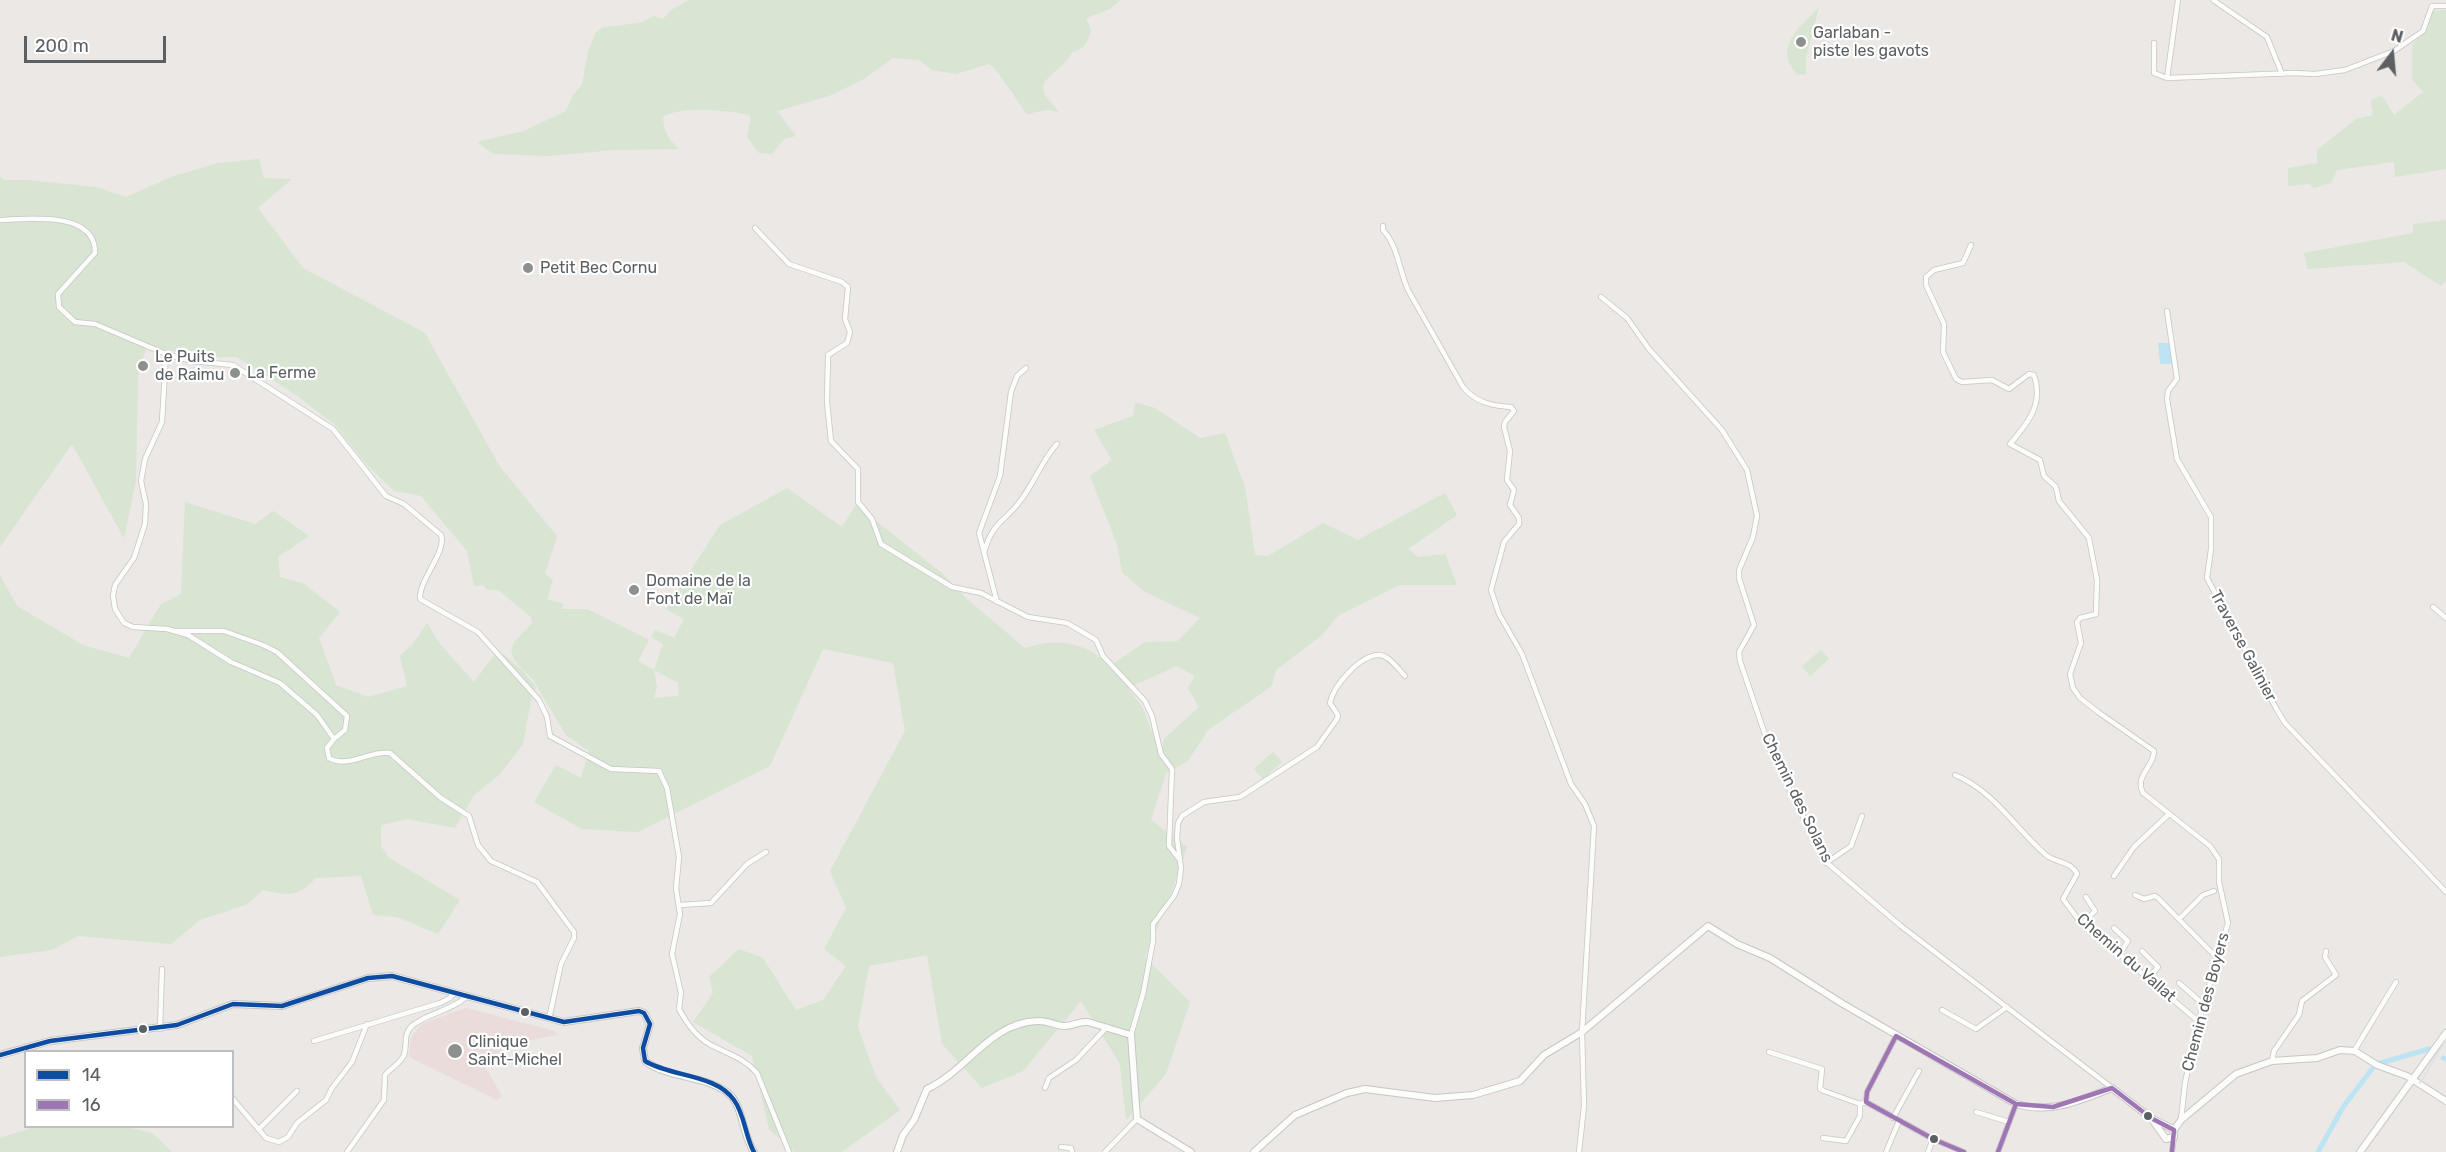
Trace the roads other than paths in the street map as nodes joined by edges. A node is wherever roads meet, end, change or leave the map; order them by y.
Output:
1 (2178, 0) edge
2 (2213, 0) edge
3 (2446, 6) edge
4 (2154, 43) dead end
5 (2282, 74) junction
6 (2167, 78) junction
7 (0, 220) edge
8 (1383, 226) dead end
9 (754, 228) dead end
10 (1971, 245) dead end
11 (1601, 297) dead end
12 (2167, 312) dead end
13 (166, 354) junction
14 (1026, 368) dead end
15 (1056, 444) dead end
16 (984, 553) junction
17 (997, 602) junction
18 (2433, 607) dead end
19 (2446, 618) edge
20 (173, 631) junction
21 (1405, 676) dead end
22 (334, 739) junction
23 (1955, 775) dead end
24 (2169, 814) junction
25 (1862, 816) dead end
26 (766, 852) dead end
27 (1179, 859) junction
28 (1826, 863) junction
29 (2114, 876) dead end
30 (2214, 891) dead end
31 (2446, 892) edge
32 (2135, 895) dead end
33 (2086, 897) dead end
34 (680, 905) junction
35 (2179, 919) junction
36 (2083, 923) junction
37 (2114, 928) dead end
38 (2142, 951) dead end
39 (2326, 951) dead end
40 (2119, 955) junction
41 (2217, 958) junction
42 (162, 969) dead end
43 (2148, 979) junction
44 (2396, 982) dead end
45 (2179, 983) dead end
46 (444, 990) junction
47 (454, 993) junction
48 (466, 997) junction
49 (440, 1003) junction
50 (2203, 1004) junction
51 (2007, 1007) junction
52 (1942, 1010) dead end
53 (549, 1019) junction
54 (2198, 1021) junction
55 (367, 1024) junction
56 (1107, 1027) junction
57 (160, 1029) junction
58 (1582, 1032) junction
59 (2446, 1033) edge
60 (1131, 1035) junction
61 (1896, 1036) junction
62 (314, 1041) dead end
63 (2354, 1051) junction
64 (1769, 1052) dead end
65 (0, 1055) edge
66 (2271, 1061) junction
67 (1919, 1071) dead end
68 (2417, 1083) junction
69 (1044, 1088) dead end
70 (2112, 1088) junction
71 (297, 1091) dead end
72 (234, 1100) edge
73 (2446, 1101) edge
74 (1863, 1103) junction
75 (2016, 1104) junction
76 (1976, 1112) dead end
77 (1893, 1118) junction
78 (2151, 1118) junction
79 (1137, 1119) junction
80 (2181, 1120) junction
81 (1899, 1121) junction
82 (2009, 1122) junction
83 (259, 1128) junction
84 (2172, 1132) junction
85 (2165, 1137) junction
86 (1823, 1138) dead end
87 (1933, 1139) junction
88 (1061, 1147) dead end
89 (347, 1152) edge
90 (754, 1152) edge
91 (789, 1152) edge
92 (897, 1152) edge
93 (1072, 1152) edge
94 (1105, 1152) edge
95 (1191, 1152) edge
96 (1254, 1152) edge
97 (1579, 1152) edge
98 (1886, 1152) edge
99 (1928, 1152) edge
100 (1964, 1152) edge
101 (1998, 1152) edge
102 (2172, 1152) edge
103 (2360, 1152) edge

1 - 6 street
2 - 5 street
3 - 5 street
4 - 6 street
5 - 6 street
7 - 13 street
8 - 58 street
9 - 17 street
10 - 24 street, Chemin des Boyers
11 - 28 street, Chemin des Solans
12 - 31 street, Traverse Galinier
13 - 20 street
13 - 34 street
14 - 16 street
15 - 16 street
16 - 17 street
17 - 27 street
18 - 19 street
20 - 22 street
20 - 22 street
21 - 27 street
22 - 53 street
23 - 36 street, Chemin du Vallat
24 - 29 street
24 - 41 street, Chemin des Boyers
25 - 28 street
26 - 34 street
27 - 60 street
28 - 51 street, Chemin des Solans
30 - 35 street
32 - 35 street
33 - 36 street
34 - 91 street
35 - 41 street
36 - 40 street, Chemin du Vallat
37 - 40 street
38 - 43 street
39 - 66 street
40 - 43 street, Chemin du Vallat
41 - 50 street, Chemin des Boyers
42 - 57 street
43 - 54 street, Chemin du Vallat
44 - 63 street
45 - 50 street
46 - 47 street
46 - 49 street
46 - 57 street
47 - 48 street
47 - 49 street
48 - 53 street
48 - 89 street
49 - 55 street
50 - 54 street, Chemin des Boyers
51 - 52 street
51 - 70 street, Chemin des Solans
53 - 90 street
54 - 80 street, Chemin des Boyers
55 - 62 street
55 - 83 street
56 - 60 street
56 - 69 street
56 - 92 street
57 - 65 street
58 - 61 street
58 - 96 street
58 - 97 street
59 - 68 street
60 - 79 street
61 - 74 street
61 - 75 street
63 - 66 street
63 - 68 street
64 - 74 street
66 - 80 street
67 - 77 street
68 - 73 street
68 - 103 street
70 - 75 street
70 - 78 street
71 - 83 street
72 - 83 street
74 - 77 street
74 - 86 street
75 - 82 street
76 - 82 street
77 - 81 street
78 - 84 street
78 - 85 street
79 - 94 street
79 - 95 street
80 - 84 street
81 - 87 street
81 - 98 street
82 - 101 street
84 - 85 street
84 - 85 street
84 - 102 street
85 - 102 street
87 - 99 street
87 - 100 street
88 - 93 street

